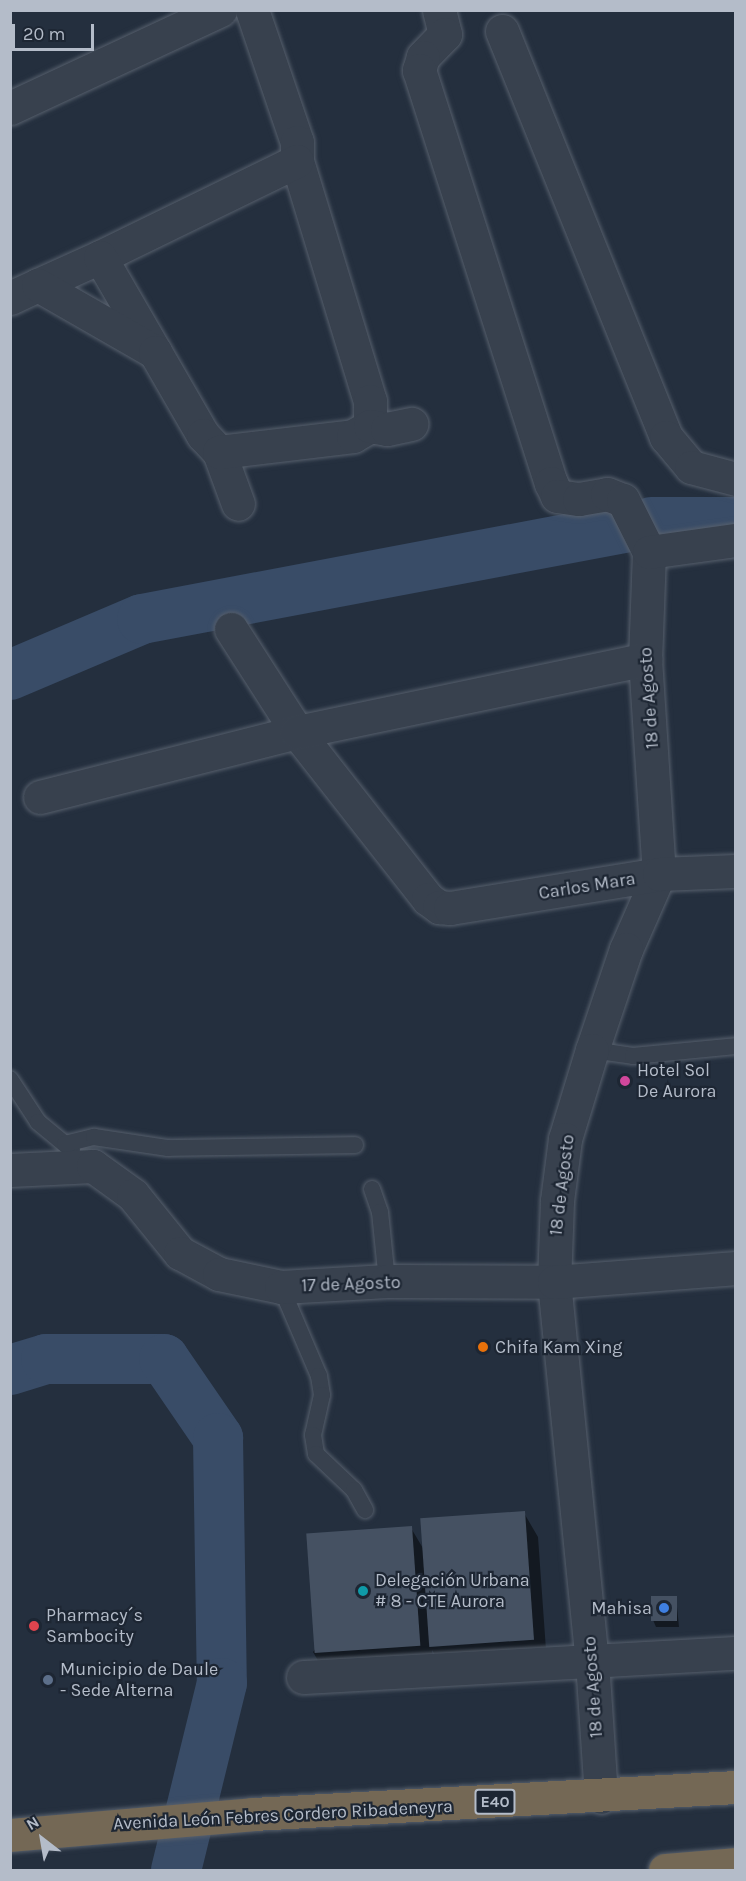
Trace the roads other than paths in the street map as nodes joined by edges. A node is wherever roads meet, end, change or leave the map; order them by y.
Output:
1 (220, 10) edge
2 (252, 10) edge
3 (439, 10) edge
4 (502, 31) dead end
5 (10, 108) edge
6 (297, 161) junction
7 (100, 257) junction
8 (24, 291) edge
9 (155, 352) junction
10 (411, 424) dead end
11 (370, 426) junction
12 (219, 452) junction
13 (735, 479) edge
14 (238, 504) dead end
15 (735, 540) edge
16 (649, 552) junction
17 (231, 629) dead end
18 (645, 659) junction
19 (297, 732) junction
20 (40, 797) dead end
21 (735, 871) edge
22 (659, 874) junction
23 (735, 1046) edge
24 (592, 1050) junction
25 (10, 1079) edge
26 (65, 1144) junction
27 (355, 1145) dead end
28 (93, 1166) junction
29 (10, 1170) edge
30 (372, 1189) dead end
31 (735, 1268) edge
32 (387, 1281) junction
33 (554, 1282) junction
34 (282, 1287) junction
35 (365, 1510) dead end
36 (735, 1653) edge
37 (592, 1661) junction
38 (303, 1677) dead end
39 (735, 1787) edge
40 (601, 1797) junction
41 (10, 1834) edge
42 (735, 1864) edge
43 (665, 1870) edge

1 - 5 street
2 - 6 street
3 - 16 street
4 - 13 street
6 - 7 street
6 - 11 street
7 - 8 street
7 - 9 street
8 - 9 street
9 - 12 street
10 - 11 street
11 - 12 street
12 - 14 street
15 - 16 street
16 - 18 street, 18 de Agosto
17 - 19 street
18 - 19 street
18 - 22 street, 18 de Agosto
19 - 20 street
19 - 22 street, Carlos Mara
21 - 22 street, Carlos Mara
22 - 24 street, 18 de Agosto
23 - 24 lane
24 - 33 street, 18 de Agosto
25 - 26 lane
26 - 27 lane
26 - 28 lane
28 - 29 street
28 - 34 street, 17 de Agosto
30 - 32 lane
31 - 33 street, 17 de Agosto
32 - 33 street, 17 de Agosto
32 - 34 street, 17 de Agosto
33 - 37 street, 18 de Agosto
34 - 35 lane
36 - 37 street
37 - 38 street
37 - 40 street, 18 de Agosto
39 - 40 highway, Avenida León Febres Cordero Ribadeneyra / E40
40 - 41 highway, Avenida León Febres Cordero Ribadeneyra / E40
42 - 43 highway

